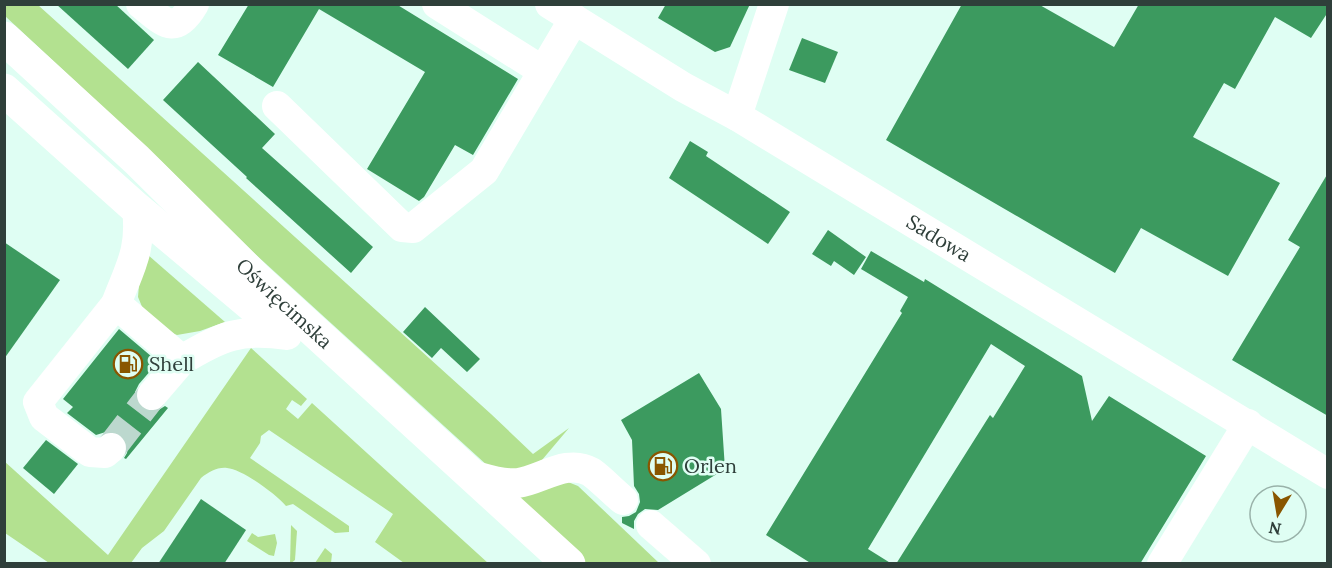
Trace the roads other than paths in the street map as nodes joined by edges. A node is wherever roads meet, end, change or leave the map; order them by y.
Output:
1 (141, 4) edge
2 (194, 4) edge
3 (437, 4) edge
4 (774, 4) edge
5 (562, 12) edge
6 (4, 38) edge
7 (543, 71) junction
8 (4, 90) edge
9 (277, 106) dead end
10 (737, 116) junction
11 (137, 209) junction
12 (116, 304) junction
13 (287, 335) junction
14 (182, 360) junction
15 (152, 395) tunnel mouth
16 (1248, 424) junction
17 (111, 447) dead end
18 (1328, 474) edge
19 (472, 476) junction
20 (623, 500) dead end
21 (651, 525) dead end
22 (537, 564) edge
23 (569, 564) edge
24 (696, 564) edge
25 (1162, 564) edge

1 - 2 street
3 - 7 street
4 - 10 street
5 - 7 street
5 - 10 street, Sadowa
6 - 19 main road, Oświęcimska
7 - 9 street
8 - 11 main road, Oświęcimska
10 - 16 street, Sadowa
11 - 12 street
11 - 13 main road, Oświęcimska
12 - 14 street
12 - 17 street
13 - 14 street
13 - 22 main road, Oświęcimska
14 - 15 street
16 - 18 street, Sadowa
16 - 25 street
19 - 20 street
19 - 23 main road, Oświęcimska
21 - 24 street

